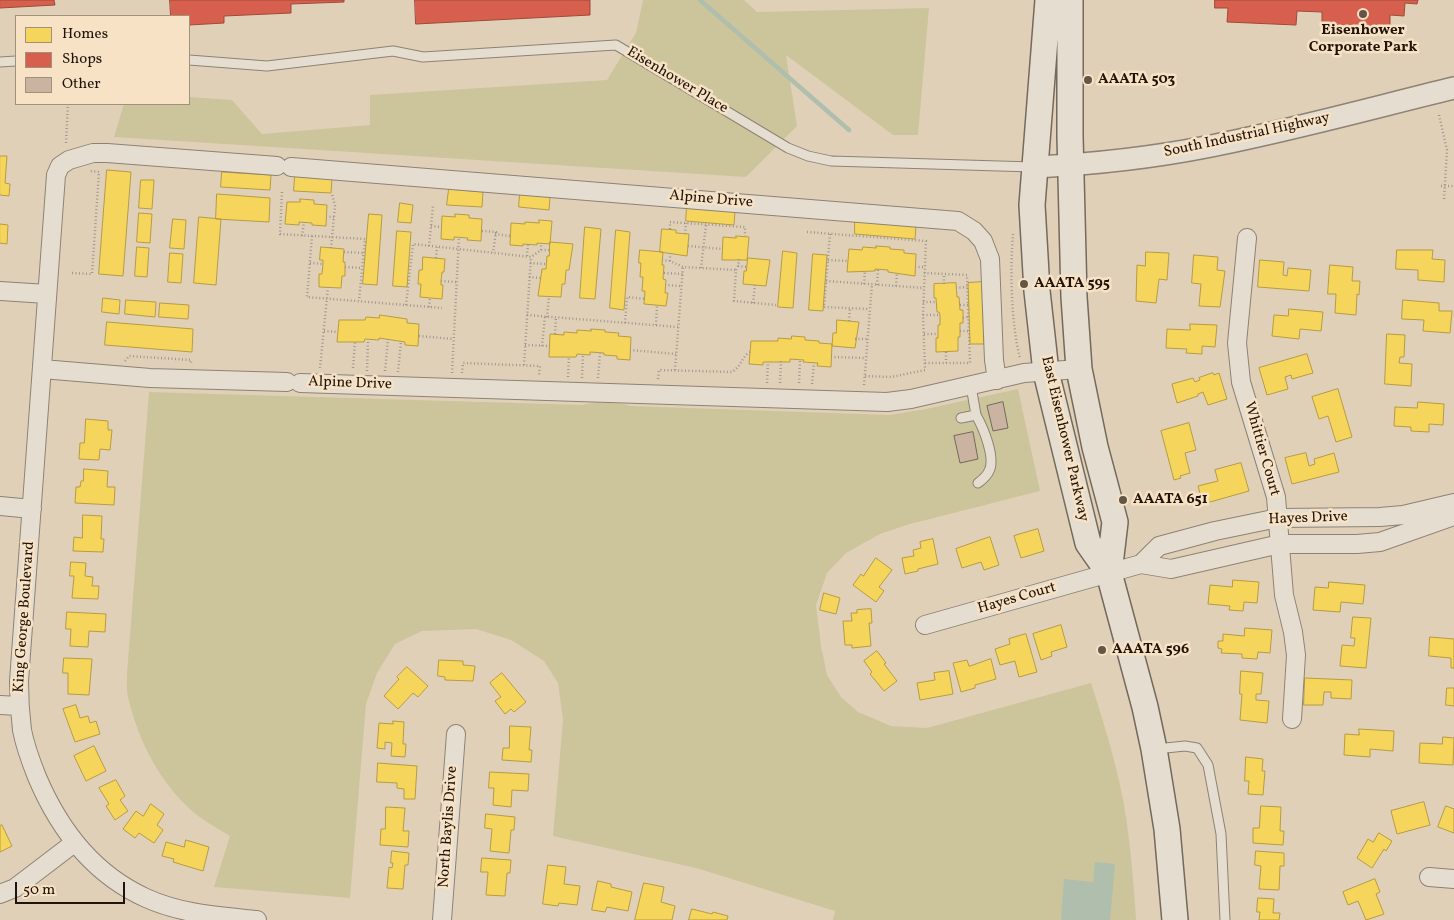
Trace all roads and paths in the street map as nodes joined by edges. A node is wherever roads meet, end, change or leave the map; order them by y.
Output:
1 (1048, 0) edge
2 (1070, 0) edge
3 (190, 60) edge
4 (15, 61) edge
5 (0, 62) edge
6 (1454, 88) edge
7 (68, 105) edge
8 (1439, 115) dead end
9 (66, 143) dead end
10 (1071, 165) junction
11 (1036, 167) junction
12 (88, 171) dead end
13 (56, 176) joint
14 (1443, 186) junction
15 (1454, 186) edge
16 (282, 192) dead end
17 (332, 194) dead end
18 (1444, 199) dead end
19 (433, 206) dead end
20 (281, 211) junction
21 (286, 212) dead end
22 (326, 217) dead end
23 (334, 217) junction
24 (304, 222) dead end
25 (686, 223) junction
26 (706, 225) junction
27 (431, 226) junction
28 (442, 227) dead end
29 (670, 229) dead end
30 (482, 231) dead end
31 (1013, 231) dead end
32 (807, 232) dead end
33 (495, 234) junction
34 (685, 234) dead end
35 (830, 234) junction
36 (302, 236) junction
37 (312, 236) junction
38 (510, 236) dead end
39 (745, 236) dead end
40 (332, 237) junction
41 (459, 237) dead end
42 (1247, 238) dead end
43 (528, 244) dead end
44 (541, 244) dead end
45 (429, 246) junction
46 (437, 246) junction
47 (688, 246) dead end
48 (331, 248) dead end
49 (458, 248) junction
50 (704, 248) junction
51 (722, 249) dead end
52 (541, 250) junction
53 (550, 250) dead end
54 (344, 252) dead end
55 (493, 252) junction
56 (363, 253) junction
57 (670, 253) dead end
58 (529, 256) junction
59 (436, 258) dead end
60 (739, 259) dead end
61 (662, 260) dead end
62 (828, 260) junction
63 (670, 261) junction
64 (848, 261) dead end
65 (310, 263) junction
66 (530, 263) junction
67 (323, 264) dead end
68 (546, 264) dead end
69 (738, 266) junction
70 (916, 266) dead end
71 (683, 267) junction
72 (747, 267) dead end
73 (924, 267) junction
74 (345, 268) dead end
75 (362, 268) junction
76 (701, 268) junction
77 (878, 269) dead end
78 (736, 270) junction
79 (865, 271) dead end
80 (72, 273) dead end
81 (664, 273) dead end
82 (897, 273) dead end
83 (682, 274) junction
84 (924, 274) junction
85 (944, 274) junction
86 (529, 277) junction
87 (541, 278) dead end
88 (441, 281) dead end
89 (826, 281) junction
90 (456, 282) junction
91 (864, 284) junction
92 (872, 284) junction
93 (944, 284) dead end
94 (665, 285) dead end
95 (755, 285) dead end
96 (877, 285) junction
97 (682, 286) junction
98 (896, 286) junction
99 (328, 287) dead end
100 (924, 288) junction
101 (956, 288) dead end
102 (967, 288) junction
103 (0, 290) edge
104 (47, 294) junction
105 (548, 296) dead end
106 (327, 298) junction
107 (430, 298) dead end
108 (644, 299) dead end
109 (360, 301) junction
110 (923, 302) junction
111 (937, 302) dead end
112 (753, 303) junction
113 (406, 305) junction
114 (657, 305) dead end
115 (776, 305) dead end
116 (960, 305) dead end
117 (968, 305) junction
118 (430, 307) junction
119 (442, 308) dead end
120 (850, 308) junction
121 (870, 309) junction
122 (526, 315) junction
123 (923, 315) junction
124 (940, 315) dead end
125 (546, 316) junction
126 (556, 317) junction
127 (968, 317) junction
128 (963, 318) dead end
129 (849, 321) dead end
130 (625, 323) junction
131 (656, 325) junction
132 (678, 327) junction
133 (324, 331) junction
134 (960, 331) dead end
135 (969, 331) junction
136 (338, 332) dead end
137 (555, 334) dead end
138 (924, 334) junction
139 (938, 334) dead end
140 (419, 336) dead end
141 (388, 338) dead end
142 (453, 339) junction
143 (856, 339) dead end
144 (868, 339) junction
145 (368, 340) dead end
146 (355, 342) dead end
147 (401, 342) dead end
148 (525, 345) junction
149 (542, 346) junction
150 (550, 346) dead end
151 (630, 350) dead end
152 (750, 352) dead end
153 (946, 352) dead end
154 (600, 353) dead end
155 (583, 354) dead end
156 (676, 354) junction
157 (570, 356) dead end
158 (831, 357) dead end
159 (866, 358) junction
160 (800, 360) dead end
161 (781, 361) dead end
162 (768, 362) dead end
163 (814, 363) dead end
164 (924, 363) junction
165 (946, 363) junction
166 (524, 365) junction
167 (192, 366) dead end
168 (540, 366) dead end
169 (122, 367) dead end
170 (42, 369) junction
171 (1079, 369) junction
172 (675, 370) junction
173 (732, 372) junction
174 (1035, 372) junction
175 (319, 374) dead end
176 (353, 375) dead end
177 (366, 375) dead end
178 (385, 375) dead end
179 (398, 376) dead end
180 (452, 376) dead end
181 (865, 376) junction
182 (462, 377) dead end
183 (568, 379) dead end
184 (582, 379) dead end
185 (732, 379) dead end
186 (598, 380) dead end
187 (997, 380) junction
188 (658, 382) dead end
189 (971, 386) junction
190 (767, 387) dead end
191 (780, 387) dead end
192 (799, 388) dead end
193 (812, 388) dead end
194 (864, 390) dead end
195 (976, 415) junction
196 (961, 418) dead end
197 (978, 483) dead end
198 (1454, 502) edge
199 (0, 506) edge
200 (32, 509) junction
201 (1454, 516) edge
202 (1278, 518) junction
203 (1280, 544) junction
204 (1141, 564) junction
205 (1109, 573) junction
206 (925, 625) dead end
207 (0, 705) edge
208 (19, 706) junction
209 (1292, 719) dead end
210 (456, 734) dead end
211 (1154, 749) junction
212 (74, 843) junction
213 (1429, 877) dead end
214 (1454, 879) edge
215 (0, 894) edge
216 (257, 920) edge
217 (442, 920) edge
218 (1174, 920) edge
219 (1225, 920) edge

1 - 11 main road, East Eisenhower Parkway
2 - 10 main road, East Eisenhower Parkway
3 - 11 lane, Eisenhower Place
4 - 5 lane
6 - 10 street, South Industrial Highway
7 - 9 path
8 - 14 path
10 - 11 street, South Industrial Highway
10 - 171 main road, East Eisenhower Parkway
11 - 174 main road, East Eisenhower Parkway
12 - 80 path
13 - 104 street, King George Boulevard
13 - 187 street, Alpine Drive
14 - 15 path
14 - 18 path
16 - 20 path
17 - 23 path
19 - 27 path
20 - 21 path
20 - 36 path
22 - 23 path
23 - 40 path
24 - 36 path
25 - 26 path
25 - 29 path
25 - 34 path
26 - 39 path
26 - 50 path
27 - 28 path
27 - 45 path
30 - 33 path
31 - 174 path
32 - 35 path
33 - 38 path
33 - 55 path
35 - 62 path
35 - 73 path
36 - 37 path
37 - 40 path
37 - 65 path
40 - 48 path
40 - 56 path
41 - 49 path
42 - 202 street, Whittier Court
43 - 58 path
44 - 52 path
45 - 46 path
45 - 113 path
46 - 49 path
46 - 59 path
47 - 50 path
49 - 55 path
49 - 90 path
50 - 51 path
50 - 76 path
52 - 53 path
52 - 58 path
54 - 56 path
55 - 58 path
56 - 75 path
57 - 63 path
58 - 66 path
60 - 69 path
61 - 63 path
62 - 64 path
62 - 89 path
63 - 71 path
65 - 67 path
65 - 106 path
66 - 68 path
66 - 86 path
69 - 72 path
69 - 78 path
70 - 73 path
71 - 76 path
71 - 83 path
73 - 84 path
74 - 75 path
75 - 109 path
76 - 78 path
77 - 96 path
78 - 112 path
79 - 91 path
81 - 83 path
82 - 98 path
83 - 97 path
84 - 85 path
84 - 100 path
85 - 93 path
85 - 102 path
86 - 87 path
86 - 122 path
88 - 90 path
89 - 91 path
89 - 120 path
90 - 142 path
91 - 92 path
92 - 96 path
92 - 121 path
94 - 97 path
95 - 112 path
96 - 98 path
97 - 132 path
98 - 100 path
99 - 106 path
100 - 110 path
101 - 102 path
102 - 117 path
103 - 104 street
104 - 170 street, King George Boulevard
105 - 125 path
106 - 109 path
106 - 133 path
107 - 118 path
108 - 130 path
109 - 113 path
110 - 111 path
110 - 123 path
112 - 115 path
113 - 118 path
114 - 131 path
116 - 117 path
117 - 127 path
118 - 119 path
120 - 121 path
120 - 129 path
121 - 144 path
122 - 125 path
122 - 148 path
123 - 124 path
123 - 138 path
125 - 126 path
125 - 149 path
126 - 130 path
126 - 137 path
127 - 128 path
127 - 135 path
130 - 131 path
131 - 132 path
132 - 156 path
133 - 136 path
133 - 175 path
134 - 135 path
135 - 165 path
138 - 139 path
138 - 164 path
140 - 142 path
141 - 178 path
142 - 180 path
143 - 144 path
144 - 159 path
145 - 177 path
146 - 176 path
147 - 179 path
148 - 149 path
148 - 166 path
149 - 150 path
151 - 156 path
152 - 173 path
153 - 165 path
154 - 186 path
155 - 184 path
156 - 172 path
157 - 183 path
158 - 159 path
159 - 181 path
160 - 192 path
161 - 191 path
162 - 190 path
163 - 193 path
164 - 165 path
164 - 181 path
166 - 168 path
166 - 182 path
167 - 169 path
170 - 189 street, Alpine Drive
170 - 200 street, King George Boulevard
171 - 174 street, Alpine Drive
171 - 205 main road, East Eisenhower Parkway
172 - 173 path
172 - 188 path
173 - 185 path
174 - 187 street, Alpine Drive
174 - 205 main road, East Eisenhower Parkway
181 - 194 path
187 - 189 street, Alpine Drive
189 - 195 lane
195 - 196 lane
195 - 197 lane
198 - 202 street, Hayes Drive
199 - 200 street
200 - 208 street, King George Boulevard
201 - 203 street, Hayes Drive
202 - 203 street, Whittier Court
202 - 204 street, Hayes Drive
203 - 204 street, Hayes Drive
203 - 209 street, Whittier Court
204 - 205 street, Hayes Drive
205 - 206 street, Hayes Court
205 - 211 main road, East Eisenhower Parkway
207 - 208 street
208 - 212 street, King George Boulevard
210 - 217 street, North Baylis Drive
211 - 218 main road, East Eisenhower Parkway
211 - 219 lane
212 - 215 street
212 - 216 street, King George Boulevard
213 - 214 street

